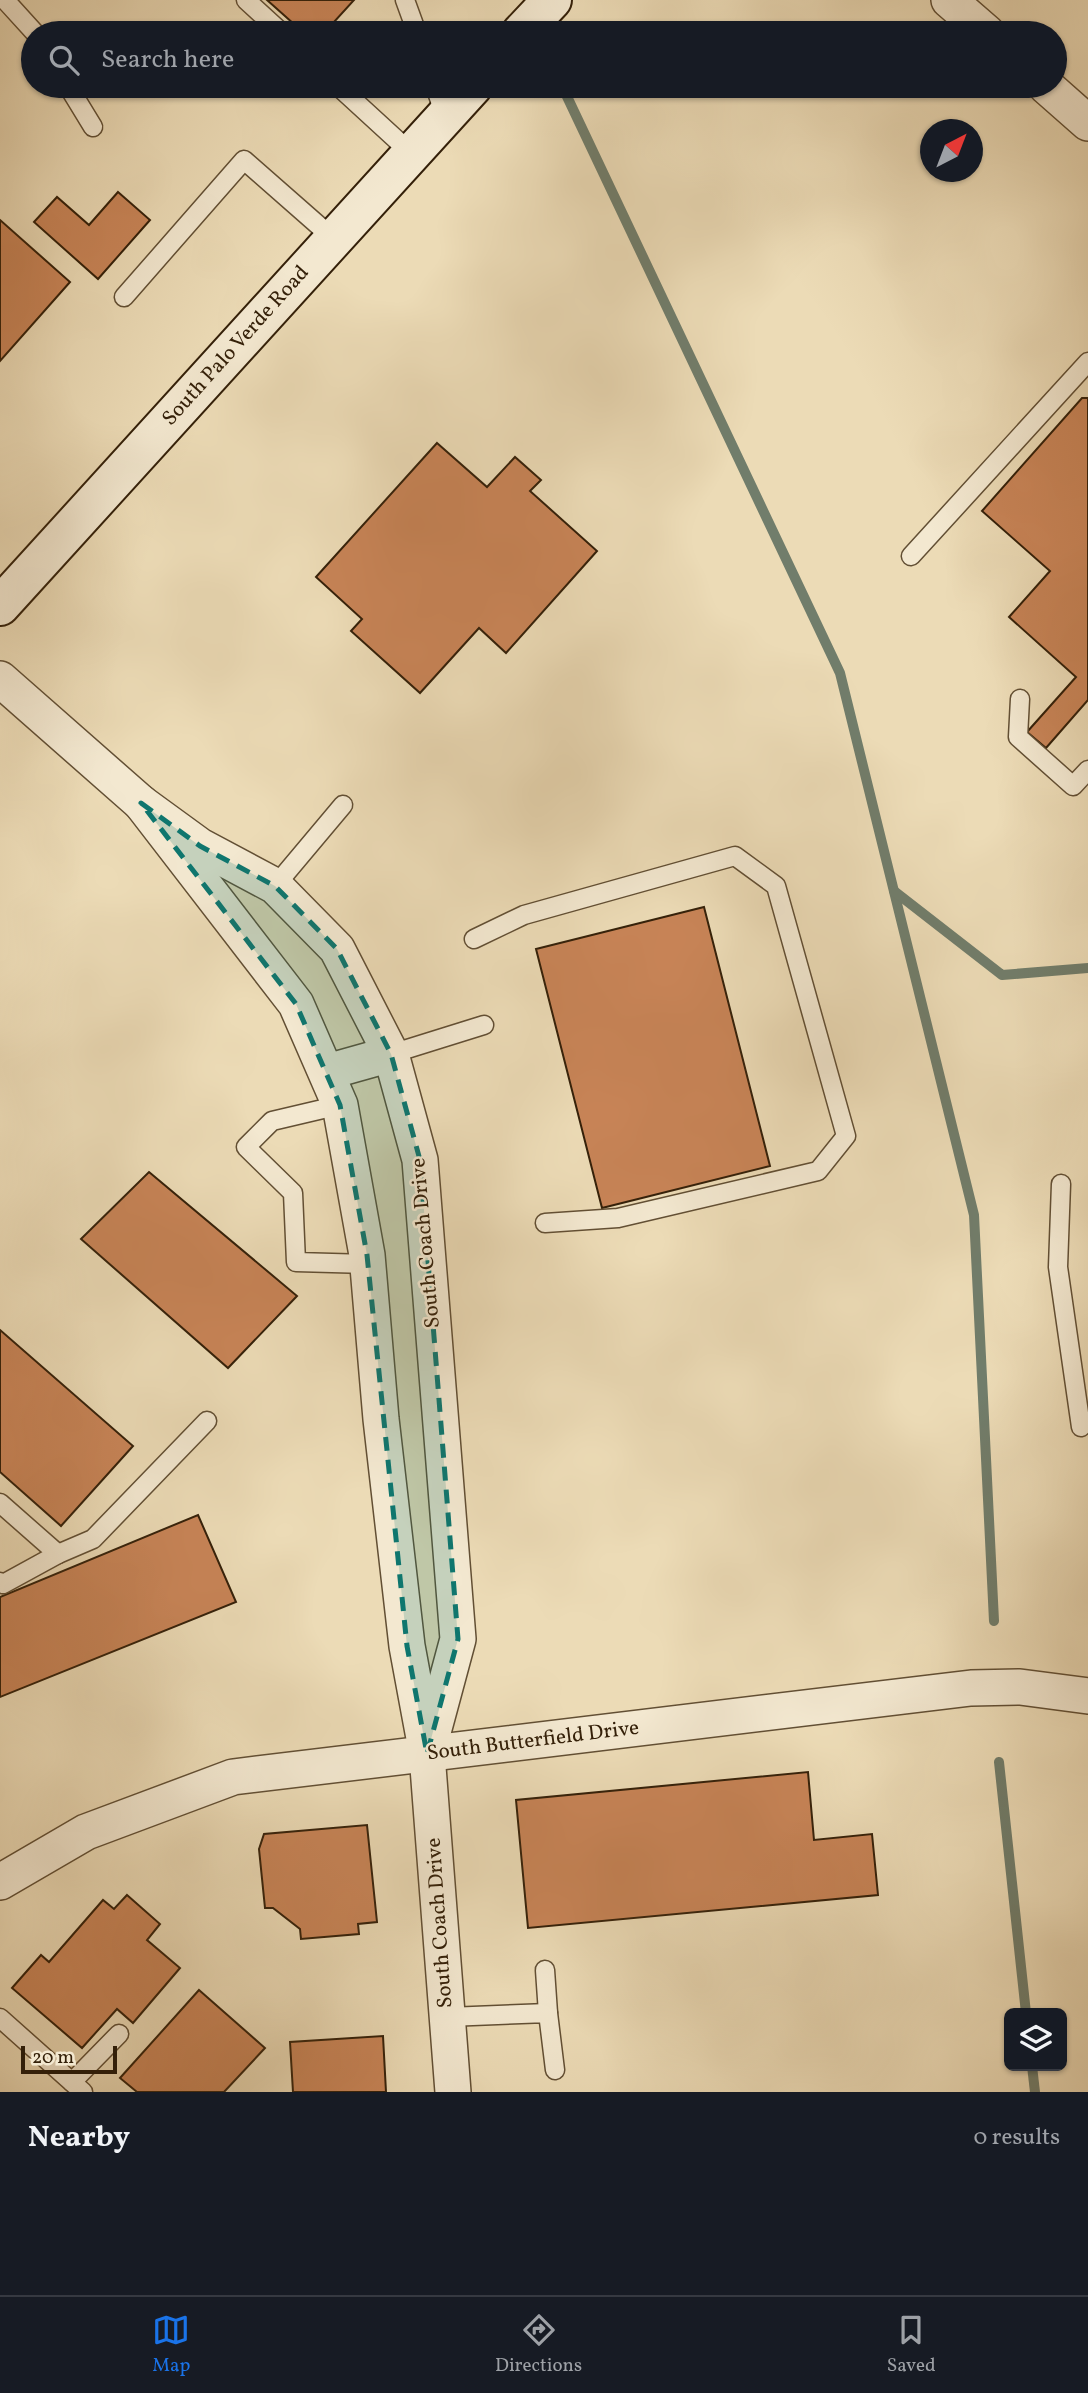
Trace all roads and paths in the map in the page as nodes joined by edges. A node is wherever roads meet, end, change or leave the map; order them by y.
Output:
1 (5, 0) edge
2 (246, 0) edge
3 (405, 0) edge
4 (552, 0) edge
5 (949, 0) edge
6 (24, 21) edge
7 (269, 21) edge
8 (413, 21) edge
9 (533, 21) edge
10 (973, 21) edge
11 (75, 98) edge
12 (351, 98) edge
13 (1060, 98) edge
14 (440, 101) edge
15 (1088, 123) edge
16 (93, 127) dead end
17 (411, 153) junction
18 (334, 239) junction
19 (124, 297) dead end
20 (1088, 362) edge
21 (911, 556) dead end
22 (0, 607) edge
23 (0, 678) edge
24 (1020, 699) dead end
25 (1088, 771) edge
26 (141, 803) junction
27 (343, 805) dead end
28 (275, 886) junction
29 (474, 939) dead end
30 (484, 1025) dead end
31 (391, 1054) junction
32 (327, 1072) junction
33 (340, 1105) junction
34 (1061, 1184) dead end
35 (545, 1223) dead end
36 (368, 1264) junction
37 (207, 1421) dead end
38 (1081, 1427) dead end
39 (0, 1503) edge
40 (58, 1554) junction
41 (0, 1582) edge
42 (1088, 1696) edge
43 (427, 1754) junction
44 (0, 1882) edge
45 (545, 1970) dead end
46 (548, 2013) junction
47 (448, 2017) junction
48 (0, 2018) edge
49 (119, 2034) dead end
50 (555, 2070) dead end
51 (77, 2087) edge
52 (453, 2092) edge

1 - 6 lane
2 - 7 lane
3 - 8 lane
4 - 9 main road
5 - 10 street
11 - 16 lane
12 - 17 lane
13 - 15 street
14 - 17 main road, South Palo Verde Road
17 - 18 main road, South Palo Verde Road
18 - 19 lane
18 - 22 main road, South Palo Verde Road
20 - 21 lane
23 - 26 street, South Coach Drive
24 - 25 lane
26 - 28 street, South Coach Drive
26 - 32 street, South Coach Drive
27 - 28 lane
28 - 31 street, South Coach Drive
29 - 35 lane
30 - 31 lane
31 - 32 street
31 - 43 street, South Coach Drive
32 - 33 street, South Coach Drive
33 - 36 street, South Coach Drive
33 - 36 lane
34 - 38 lane
36 - 43 street, South Coach Drive
37 - 40 lane
39 - 40 lane
40 - 41 lane
42 - 43 street, South Butterfield Drive
43 - 44 street, South Butterfield Drive
43 - 47 street, South Coach Drive
45 - 46 lane
46 - 47 lane
46 - 50 lane
47 - 52 street, South Coach Drive
48 - 51 lane
49 - 51 lane

